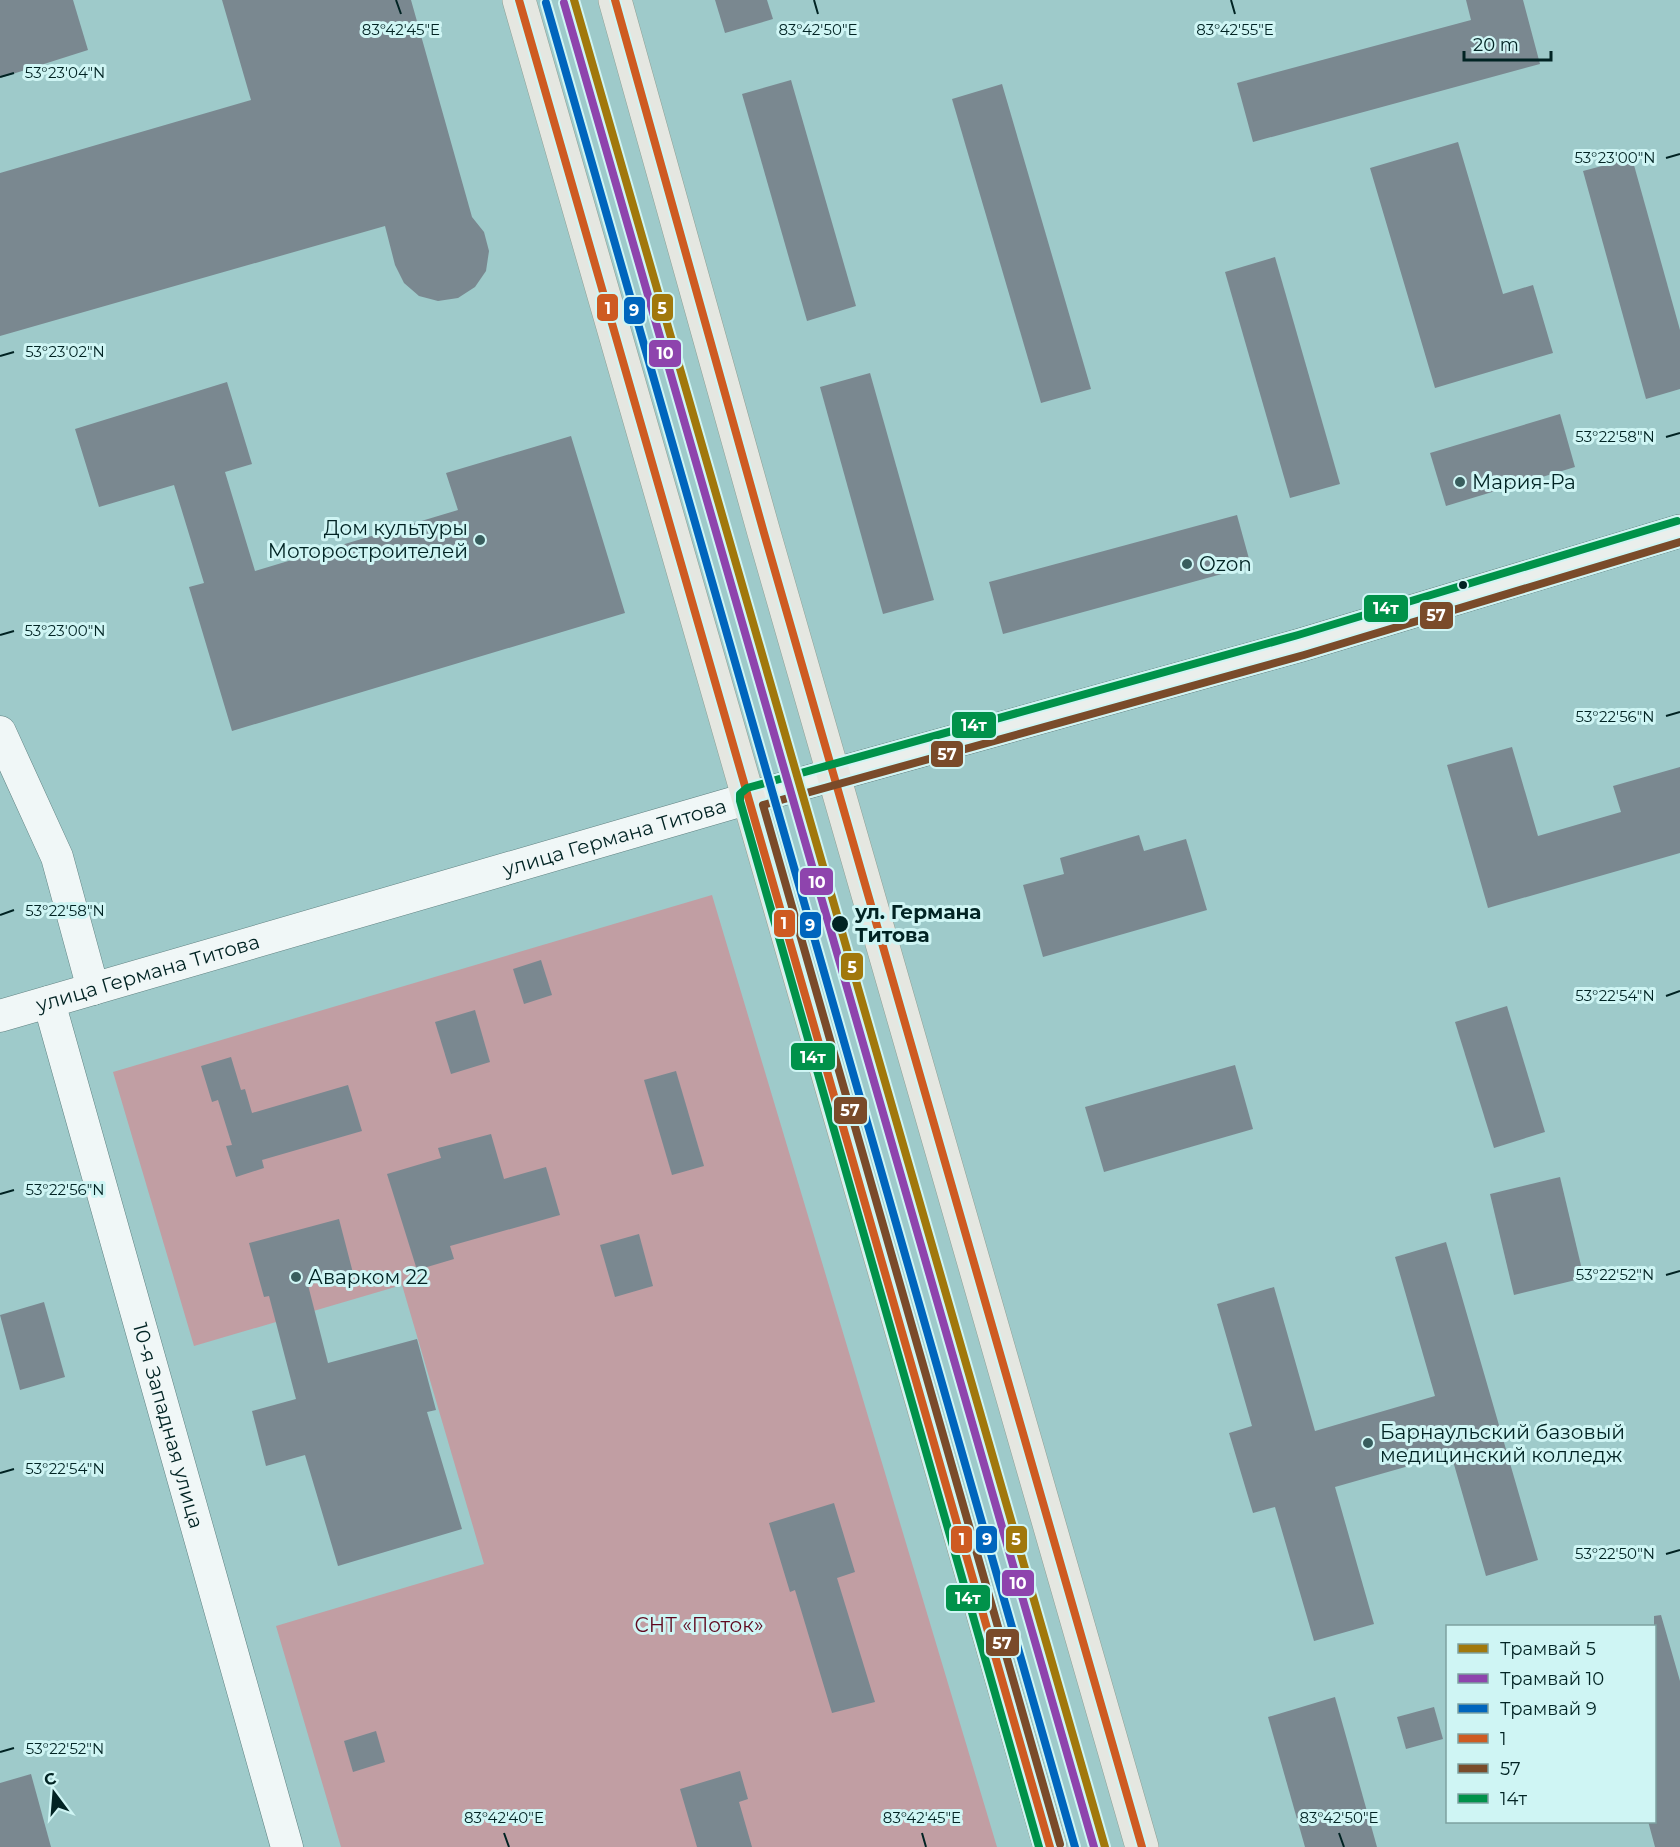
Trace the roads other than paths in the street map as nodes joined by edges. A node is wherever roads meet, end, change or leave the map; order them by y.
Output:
1 (519, 0) edge
2 (615, 0) edge
3 (1680, 531) edge
4 (0, 732) edge
5 (834, 774) junction
6 (750, 798) junction
7 (93, 989) junction
8 (49, 1002) junction
9 (0, 1016) edge
10 (287, 1847) edge
11 (1050, 1847) edge
12 (1142, 1847) edge

1 - 6 main road
2 - 5 main road
3 - 5 street, улица Германа Титова
4 - 7 street
5 - 6 street, улица Германа Титова
5 - 12 main road
6 - 7 street, улица Германа Титова
6 - 11 main road
7 - 8 street, улица Германа Титова
8 - 9 street, улица Германа Титова
8 - 10 street, 10-я Западная улица

